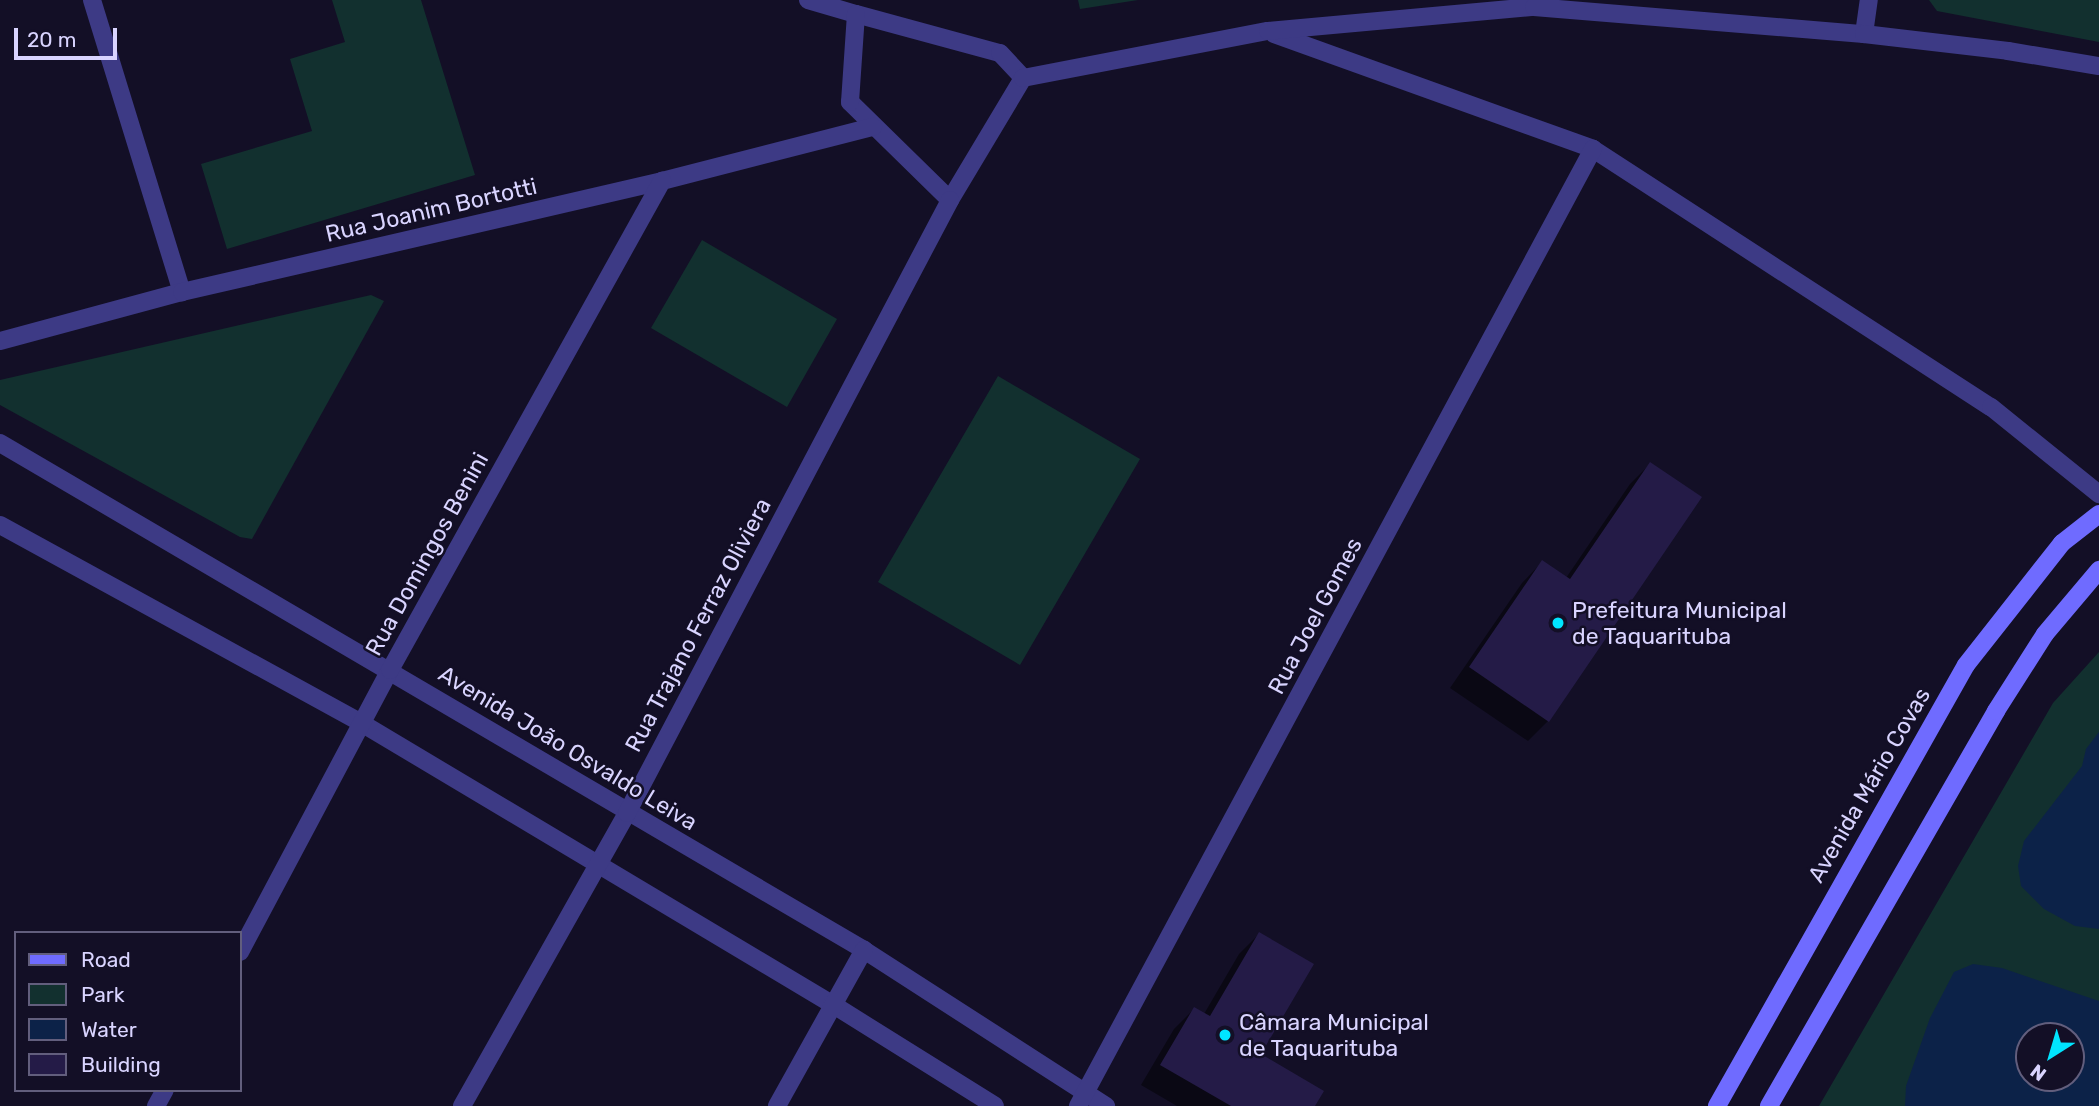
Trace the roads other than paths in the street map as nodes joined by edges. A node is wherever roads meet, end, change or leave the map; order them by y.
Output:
1 (92, 0) edge
2 (808, 0) edge
3 (1869, 0) edge
4 (1534, 4) edge
5 (856, 14) junction
6 (1268, 32) junction
7 (1864, 34) junction
8 (2099, 66) edge
9 (1023, 78) junction
10 (873, 127) junction
11 (1593, 149) junction
12 (662, 181) junction
13 (950, 200) junction
14 (181, 292) junction
15 (0, 341) edge
16 (0, 443) edge
17 (2099, 494) edge
18 (2099, 514) edge
19 (0, 525) edge
20 (2099, 570) edge
21 (390, 670) junction
22 (363, 724) junction
23 (626, 813) junction
24 (595, 865) junction
25 (242, 948) edge
26 (863, 950) junction
27 (832, 1004) junction
28 (1081, 1099) edge
29 (462, 1106) edge
30 (776, 1106) edge
31 (995, 1106) edge
32 (1106, 1106) edge
33 (1717, 1106) edge
34 (1769, 1106) edge

1 - 14 street
2 - 5 street
3 - 7 street
4 - 6 street
4 - 7 street
5 - 9 street
5 - 10 street
6 - 9 street
6 - 11 street
7 - 8 street
9 - 13 street, Rua Trajano Ferraz Oliviera
10 - 12 street, Rua Joanim Bortotti
10 - 13 street
11 - 17 street
11 - 28 street, Rua Joel Gomes
12 - 14 street, Rua Joanim Bortotti
12 - 21 street, Rua Domingos Benini
13 - 23 street, Rua Trajano Ferraz Oliviera
14 - 15 street, Rua Joanim Bortotti
16 - 21 street, Avenida João Osvaldo Leiva
18 - 33 street, Avenida Mário Covas
19 - 22 street
20 - 34 street
21 - 22 street, Rua Domingos Benini
21 - 23 street, Avenida João Osvaldo Leiva
22 - 24 street
22 - 25 street, Rua Domingos Benini
23 - 24 street, Rua Trajano Ferraz Oliviera
23 - 26 street, Avenida João Osvaldo Leiva
24 - 27 street
24 - 29 street, Rua Trajano Ferraz Oliviera
26 - 27 street
26 - 28 street, Avenida João Osvaldo Leiva
27 - 30 street
27 - 31 street
28 - 32 street, Avenida João Osvaldo Leiva

